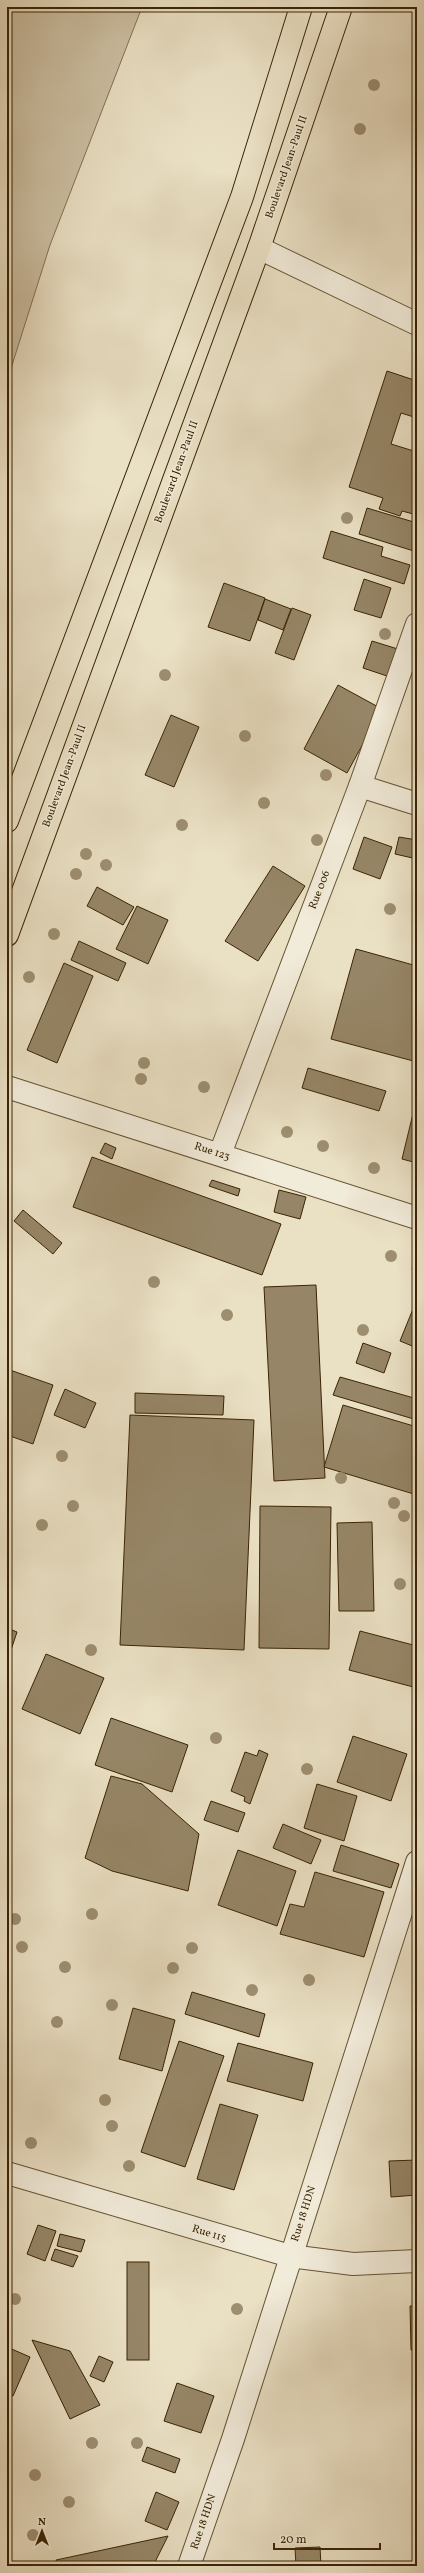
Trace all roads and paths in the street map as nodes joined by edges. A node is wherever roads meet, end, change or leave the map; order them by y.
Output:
1 (301, 7) edge
2 (341, 7) edge
3 (259, 248) junction
4 (417, 324) edge
5 (417, 624) edge
6 (360, 786) junction
7 (417, 804) edge
8 (7, 821) edge
9 (7, 935) edge
10 (7, 1087) edge
11 (220, 1154) junction
12 (417, 1218) edge
13 (417, 1862) edge
14 (7, 2174) edge
15 (290, 2256) junction
16 (417, 2261) edge
17 (189, 2566) edge

1 - 8 main road
2 - 3 main road, Boulevard Jean-Paul II
3 - 4 street
3 - 9 main road, Boulevard Jean-Paul II
5 - 6 street, Rue 006
6 - 7 street
6 - 11 street, Rue 006
10 - 11 street, Rue 123
11 - 12 street, Rue 123
13 - 15 street, Rue 18 HDN
14 - 15 street, Rue 115
15 - 16 street, Rue 115
15 - 17 street, Rue 18 HDN

